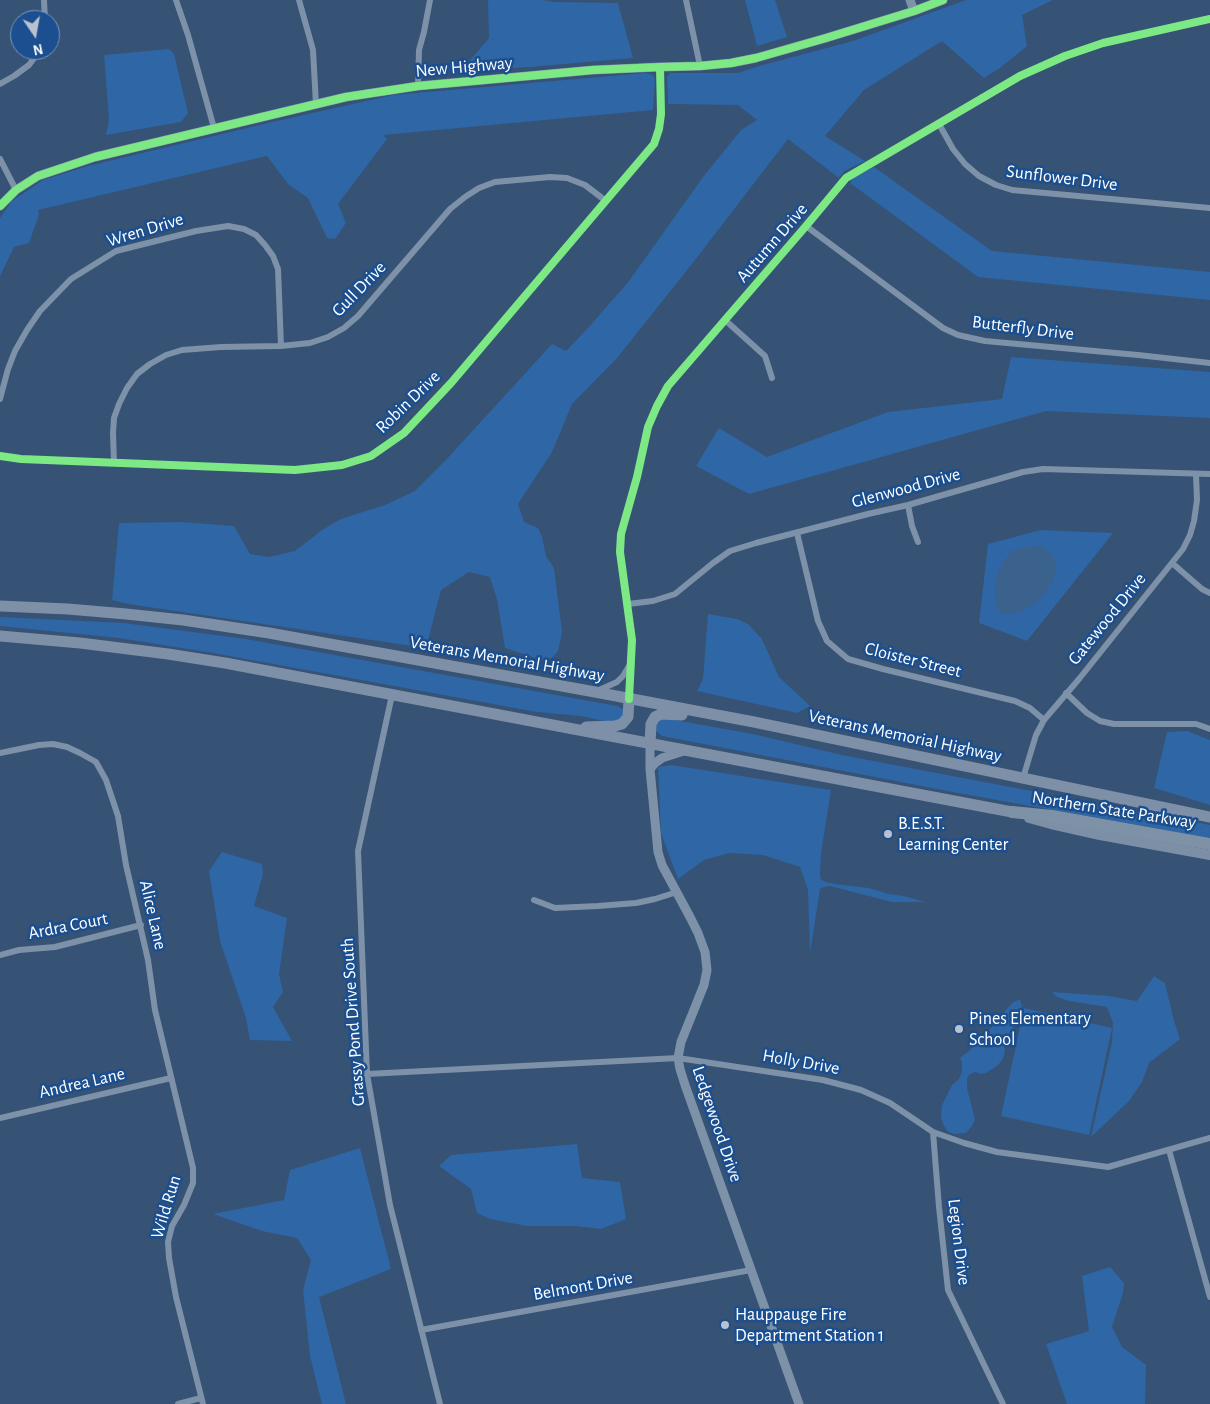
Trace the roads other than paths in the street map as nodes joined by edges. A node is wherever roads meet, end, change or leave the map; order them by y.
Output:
1 (176, 0) edge
2 (299, 0) edge
3 (430, 0) edge
4 (686, 0) edge
5 (910, 0) edge
6 (943, 0) edge
7 (914, 11) junction
8 (1210, 19) edge
9 (33, 60) edge
10 (660, 66) junction
11 (700, 66) junction
12 (0, 84) edge
13 (418, 86) junction
14 (316, 105) junction
15 (939, 124) junction
16 (214, 128) junction
17 (0, 159) edge
18 (16, 190) junction
19 (606, 201) junction
20 (0, 206) edge
21 (1210, 208) edge
22 (806, 226) junction
23 (725, 320) junction
24 (281, 346) junction
25 (1210, 363) edge
26 (772, 378) dead end
27 (0, 399) edge
28 (0, 456) edge
29 (114, 462) junction
30 (1196, 474) junction
31 (1210, 474) edge
32 (908, 505) junction
33 (797, 533) junction
34 (918, 542) dead end
35 (1172, 563) junction
36 (1210, 593) edge
37 (628, 604) junction
38 (0, 606) edge
39 (0, 636) edge
40 (631, 662) junction
41 (595, 692) junction
42 (1066, 693) junction
43 (392, 694) junction
44 (629, 699) junction
45 (724, 717) junction
46 (1044, 720) junction
47 (566, 728) junction
48 (1210, 729) edge
49 (650, 744) junction
50 (686, 750) junction
51 (0, 754) edge
52 (650, 769) junction
53 (1023, 778) junction
54 (1012, 812) junction
55 (1210, 817) edge
56 (1210, 844) edge
57 (1210, 855) edge
58 (677, 892) junction
59 (534, 900) dead end
60 (141, 925) junction
61 (0, 955) edge
62 (678, 1058) junction
63 (367, 1074) junction
64 (171, 1078) junction
65 (0, 1118) edge
66 (934, 1132) junction
67 (1210, 1138) edge
68 (1169, 1150) junction
69 (751, 1270) junction
70 (1210, 1297) edge
71 (421, 1330) junction
72 (202, 1401) edge
73 (178, 1404) edge
74 (440, 1404) edge
75 (799, 1404) edge
76 (1003, 1404) edge

1 - 16 street
2 - 14 street
3 - 13 street
4 - 11 street
5 - 7 street
6 - 7 street, New Highway
7 - 11 street, New Highway
8 - 15 street, Autumn Drive
9 - 12 street
10 - 11 street, New Highway
10 - 13 street, New Highway
10 - 19 street, Robin Drive
13 - 14 street, New Highway
14 - 16 street, New Highway
15 - 21 street, Sunflower Drive
15 - 22 street, Autumn Drive
16 - 18 street, New Highway
17 - 18 street
18 - 20 street, New Highway
19 - 24 street, Gull Drive
19 - 29 street, Robin Drive
22 - 23 street, Autumn Drive
22 - 25 street, Butterfly Drive
23 - 26 street
23 - 37 street, Autumn Drive
24 - 27 street, Wren Drive
24 - 29 street, Gull Drive
28 - 29 street, Robin Drive
30 - 31 street, Glenwood Drive
30 - 32 street, Glenwood Drive
30 - 35 street, Gatewood Drive
32 - 33 street, Glenwood Drive
32 - 34 street
33 - 37 street, Glenwood Drive
33 - 46 street, Cloister Street
35 - 36 street
35 - 42 street, Gatewood Drive
37 - 40 street, Autumn Drive
38 - 41 highway, Veterans Memorial Highway
39 - 43 highway
40 - 41 street
40 - 44 street, Autumn Drive
41 - 44 highway, Veterans Memorial Highway
42 - 46 street, Gatewood Drive
42 - 48 street
43 - 47 highway
43 - 63 street, Grassy Pond Drive South
44 - 45 highway, Veterans Memorial Highway
44 - 47 highway
45 - 49 highway
45 - 53 highway, Veterans Memorial Highway
46 - 53 street, Gatewood Drive
47 - 49 highway
49 - 50 highway
49 - 52 street, Ledgewood Drive
50 - 52 street
50 - 54 highway
51 - 60 street, Alice Lane
52 - 58 street, Ledgewood Drive
53 - 55 highway, Veterans Memorial Highway
54 - 56 highway, Northern State Parkway
54 - 57 main road
58 - 59 street
58 - 62 street, Ledgewood Drive
60 - 61 street, Ardra Court
60 - 64 street, Alice Lane
62 - 63 street, Holly Drive
62 - 66 street, Holly Drive
62 - 69 street, Ledgewood Drive
63 - 71 street, Grassy Pond Drive South
64 - 65 street, Andrea Lane
64 - 72 street, Wild Run
66 - 68 street, Holly Drive
66 - 76 street, Legion Drive
67 - 68 street, Holly Drive
68 - 70 street
69 - 71 street, Belmont Drive
69 - 75 street, Ledgewood Drive
71 - 74 street, Grassy Pond Drive South
72 - 73 street

